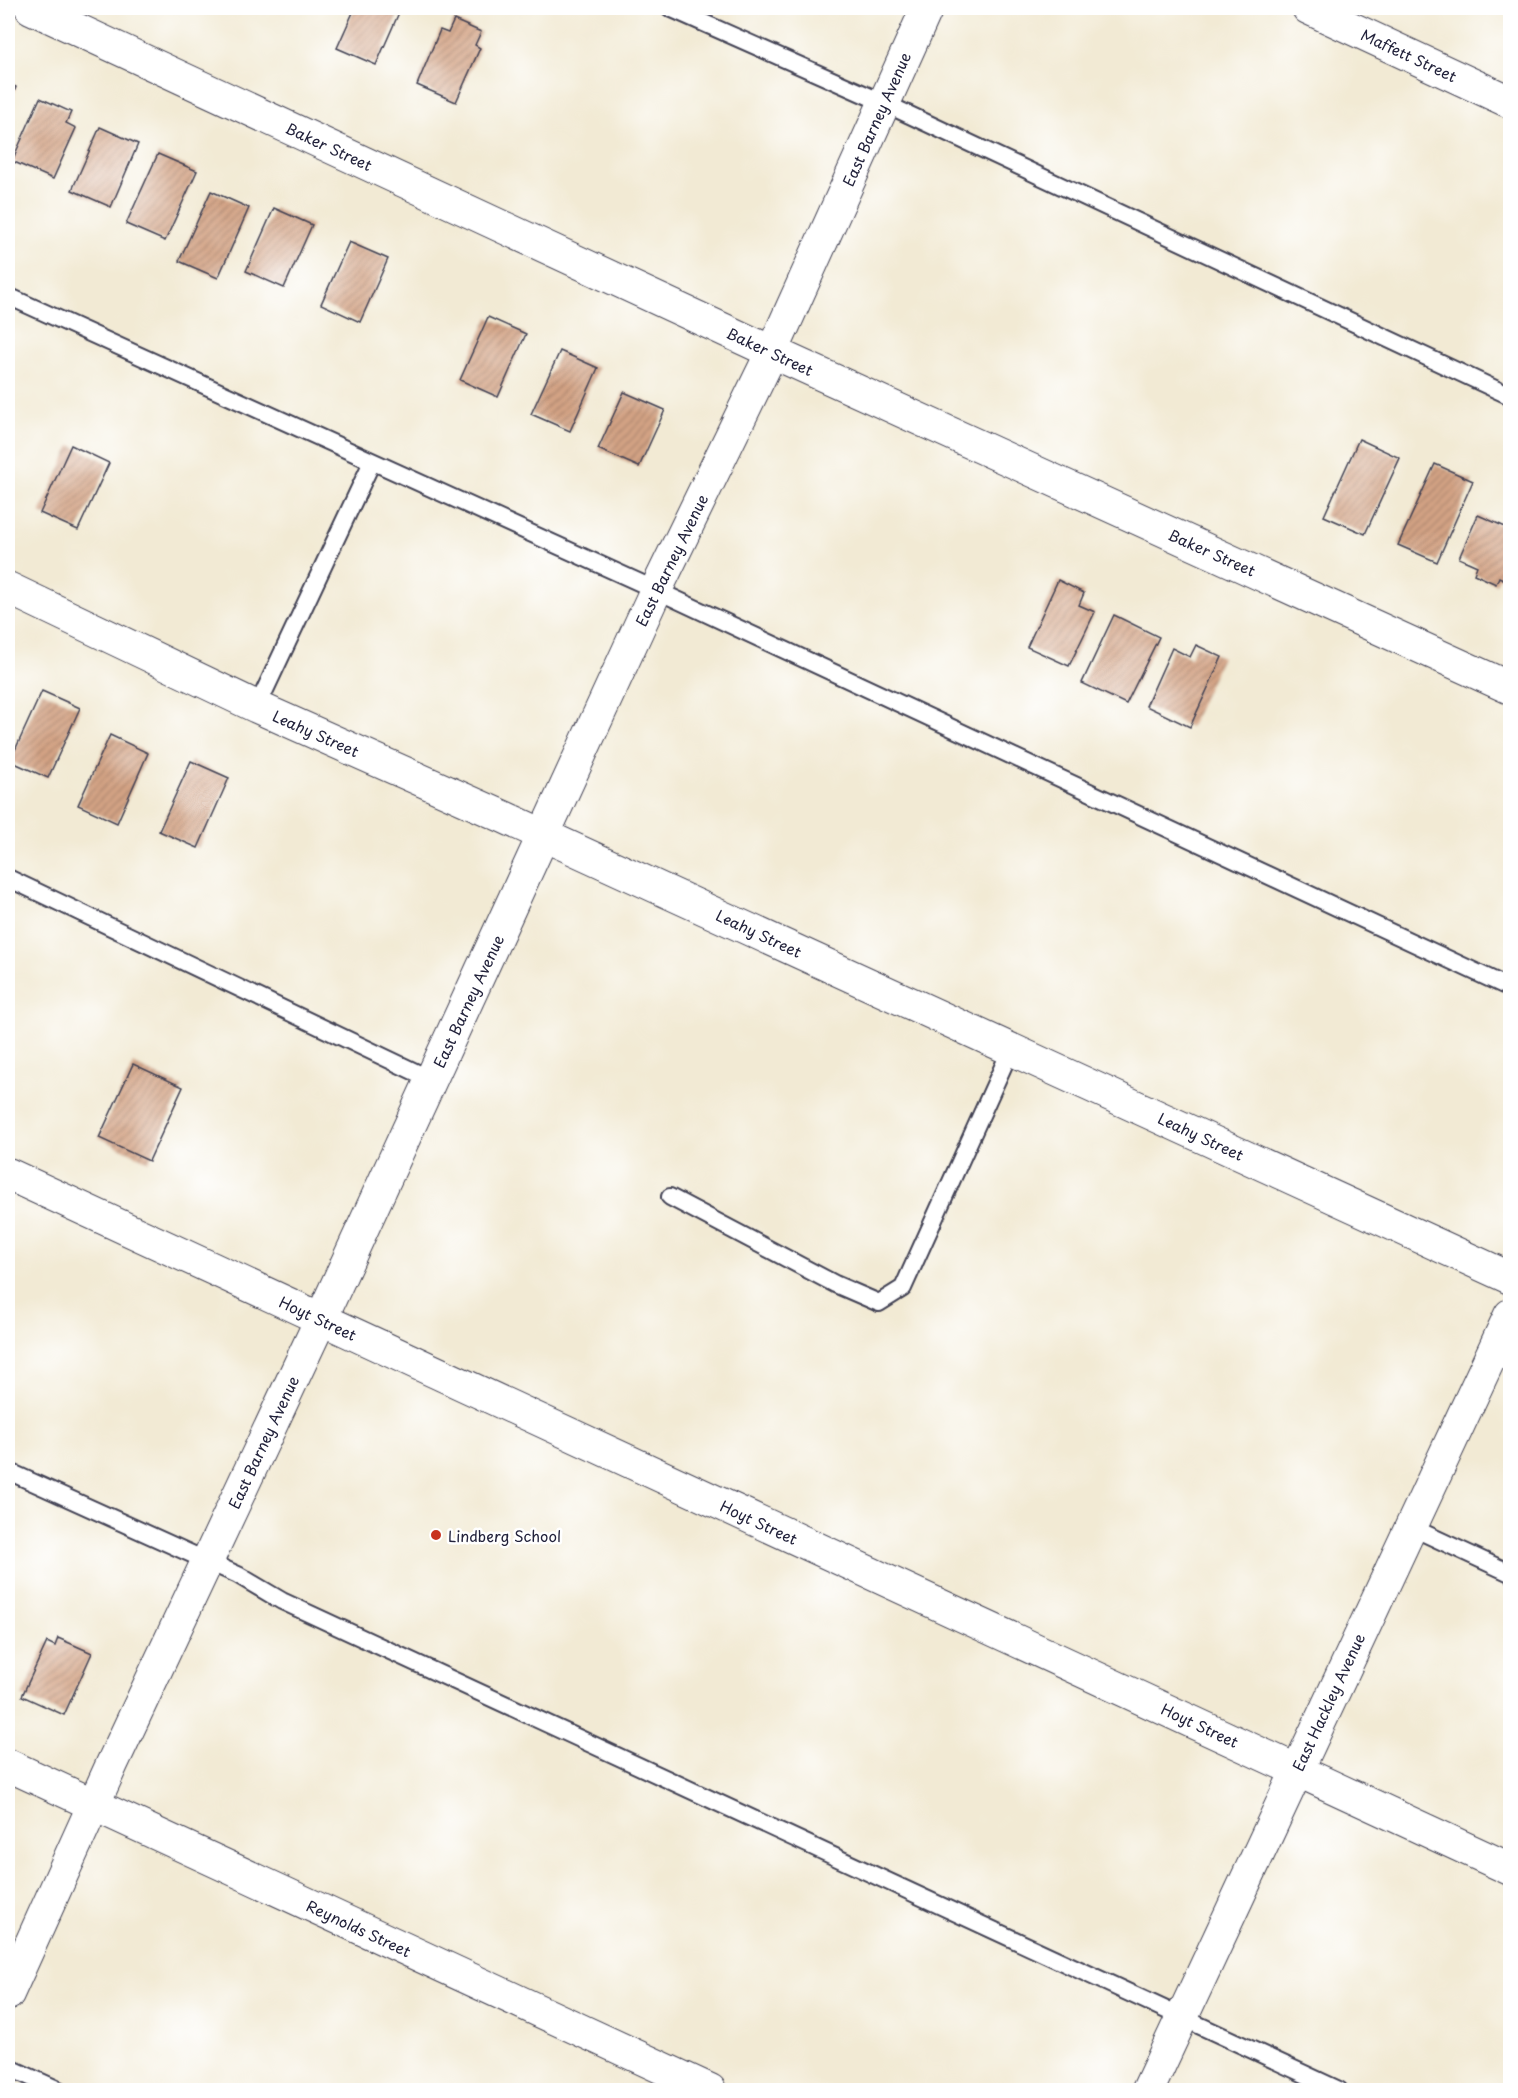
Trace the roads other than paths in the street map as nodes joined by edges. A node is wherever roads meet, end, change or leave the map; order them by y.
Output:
1 (31, 8) edge
2 (670, 8) edge
3 (927, 8) edge
4 (1308, 8) edge
5 (1510, 102) edge
6 (884, 103) junction
7 (8, 296) edge
8 (772, 352) junction
9 (1510, 396) edge
10 (372, 462) junction
11 (8, 588) edge
12 (656, 590) junction
13 (1510, 688) edge
14 (257, 707) junction
15 (544, 835) junction
16 (8, 878) edge
17 (1510, 988) edge
18 (1011, 1049) junction
19 (432, 1080) junction
20 (8, 1174) edge
21 (670, 1197) dead end
22 (1510, 1278) edge
23 (1510, 1315) edge
24 (321, 1319) junction
25 (8, 1471) edge
26 (1411, 1527) junction
27 (206, 1562) junction
28 (1510, 1573) edge
29 (8, 1765) edge
30 (1297, 1770) junction
31 (93, 1805) junction
32 (1510, 1869) edge
33 (8, 1994) edge
34 (1182, 2018) junction
35 (8, 2067) edge
36 (59, 2091) edge
37 (710, 2091) edge
38 (1148, 2091) edge
39 (1339, 2091) edge

1 - 8 street, Baker Street
2 - 6 lane
3 - 6 street, East Barney Avenue
4 - 5 street, Maffett Street
6 - 8 street, East Barney Avenue
6 - 9 lane
7 - 10 lane
8 - 12 street, East Barney Avenue
8 - 13 street, Baker Street
10 - 12 lane
10 - 14 lane
11 - 14 street, Leahy Street
12 - 15 street, East Barney Avenue
12 - 17 lane
14 - 15 street, Leahy Street
15 - 18 street, Leahy Street
15 - 19 street, East Barney Avenue
16 - 19 lane
18 - 21 lane
18 - 22 street, Leahy Street
19 - 24 street, East Barney Avenue
20 - 24 street, Hoyt Street
23 - 26 street, East Hackley Avenue
24 - 27 street, East Barney Avenue
24 - 30 street, Hoyt Street
25 - 27 lane
26 - 28 lane
26 - 30 street, East Hackley Avenue
27 - 31 street, East Barney Avenue
27 - 34 lane
29 - 31 street, Reynolds Street
30 - 32 street, Hoyt Street
30 - 34 street, East Hackley Avenue
31 - 33 street, East Barney Avenue
31 - 37 street, Reynolds Street
34 - 38 street, East Hackley Avenue
34 - 39 lane
35 - 36 lane

